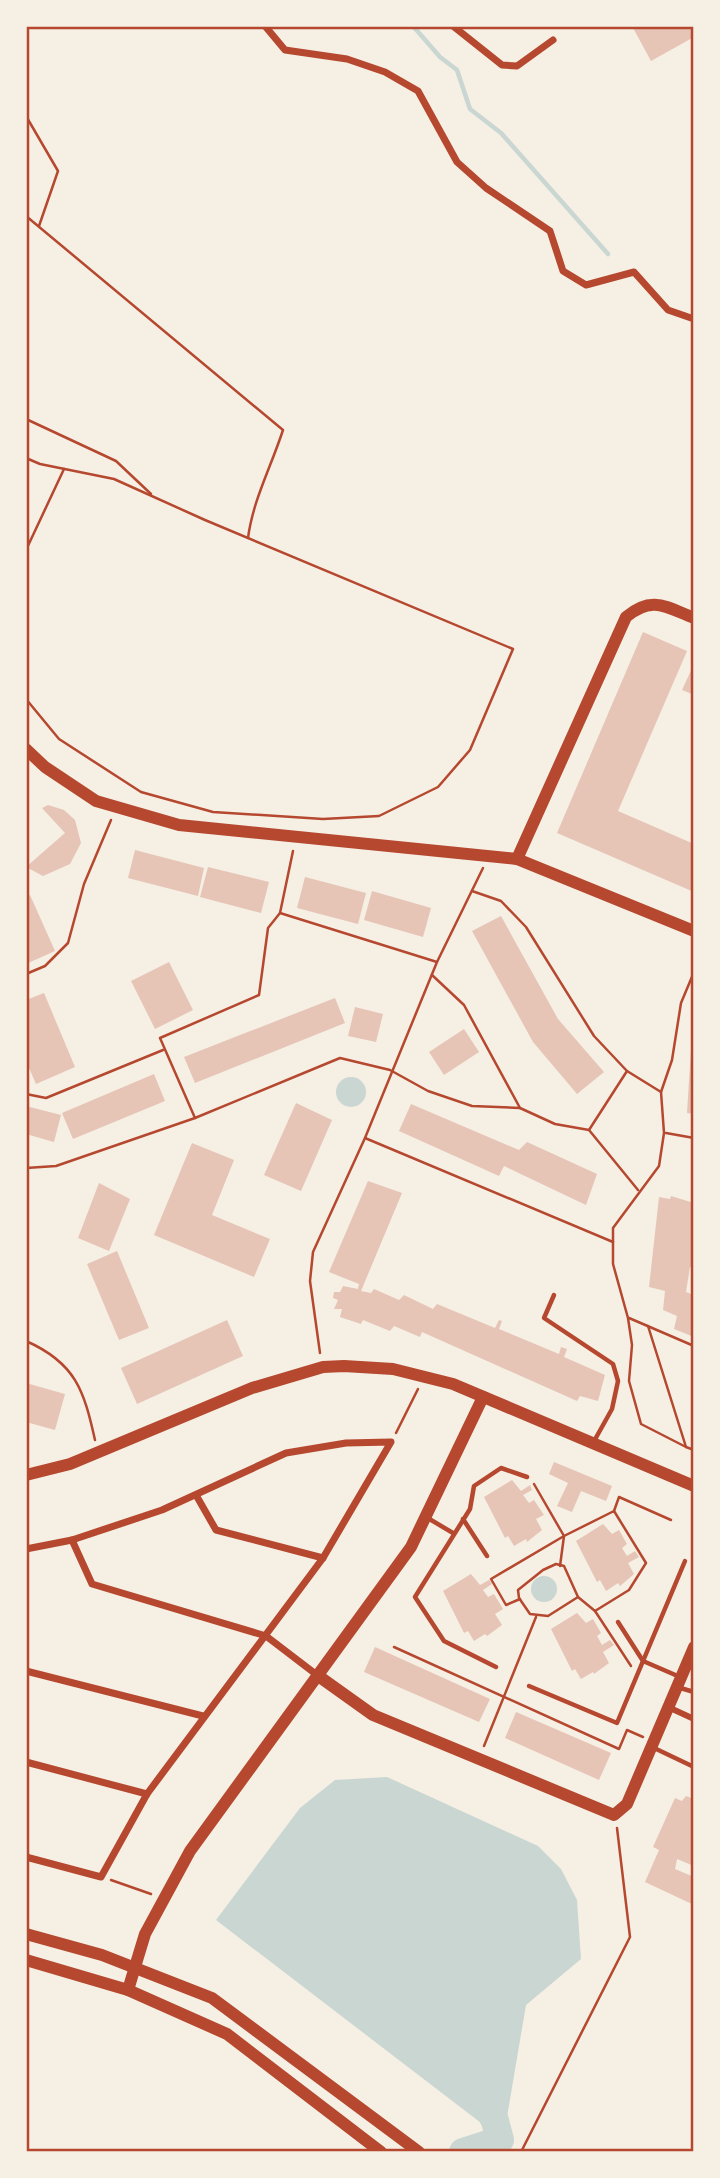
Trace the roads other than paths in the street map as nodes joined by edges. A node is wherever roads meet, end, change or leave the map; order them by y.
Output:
1 (265, 26) edge
2 (453, 26) edge
3 (553, 40) dead end
4 (694, 319) edge
5 (694, 618) edge
6 (26, 749) edge
7 (517, 859) junction
8 (694, 931) edge
9 (554, 1295) dead end
10 (482, 1397) junction
11 (593, 1443) junction
12 (26, 1475) edge
13 (527, 1477) road end
14 (694, 1486) edge
15 (196, 1494) junction
16 (426, 1516) junction
17 (463, 1519) junction
18 (453, 1533) junction
19 (72, 1540) junction
20 (26, 1549) edge
21 (487, 1556) dead end
22 (323, 1558) junction
23 (685, 1562) dead end
24 (618, 1622) dead end
25 (266, 1636) junction
26 (694, 1647) edge
27 (643, 1661) junction
28 (496, 1667) dead end
29 (26, 1671) edge
30 (317, 1675) junction
31 (678, 1682) junction
32 (530, 1686) dead end
33 (694, 1692) edge
34 (668, 1707) junction
35 (203, 1716) junction
36 (694, 1718) edge
37 (652, 1744) junction
38 (26, 1762) edge
39 (694, 1767) edge
40 (147, 1794) junction
41 (26, 1857) edge
42 (26, 1934) edge
43 (26, 1960) edge
44 (135, 1967) junction
45 (128, 1990) junction
46 (381, 2152) edge
47 (419, 2152) edge

1 - 4 street
2 - 3 street
5 - 7 street
6 - 7 street
7 - 8 street
9 - 11 lane
10 - 11 street
10 - 12 street
10 - 16 street
11 - 14 street
13 - 17 lane
15 - 19 street
15 - 22 street
15 - 22 street
16 - 18 lane
16 - 30 street
17 - 18 lane
17 - 21 lane
18 - 28 lane
19 - 20 street
19 - 25 street
22 - 25 street
23 - 27 lane
24 - 27 lane
25 - 30 street
25 - 35 street
26 - 31 street
27 - 31 lane
27 - 32 lane
29 - 35 street
30 - 37 street
30 - 44 street
31 - 33 lane
31 - 34 street
34 - 36 street
34 - 37 street
35 - 40 street
37 - 39 lane
38 - 40 street
40 - 41 street
42 - 44 street
43 - 45 street
44 - 45 street
44 - 47 street
45 - 46 street

